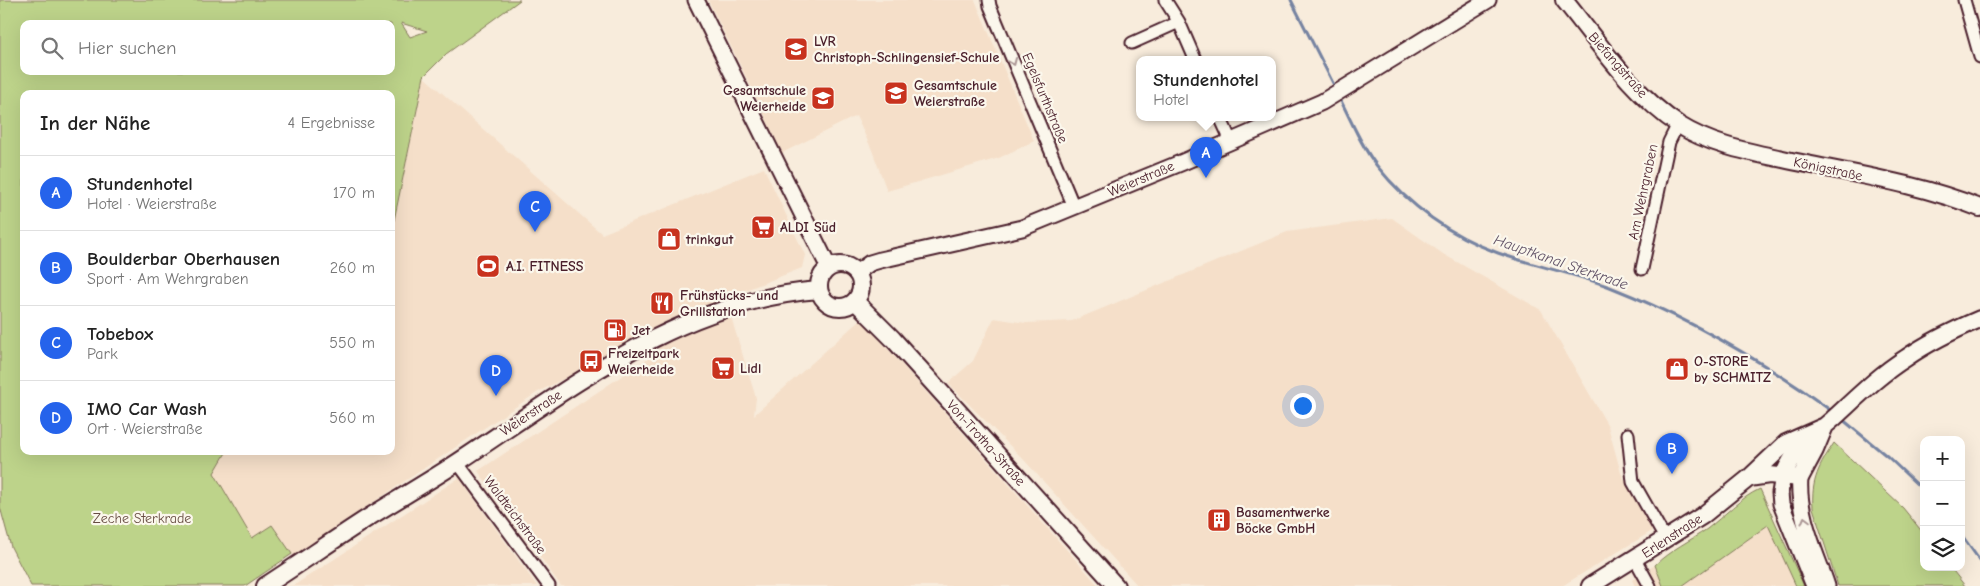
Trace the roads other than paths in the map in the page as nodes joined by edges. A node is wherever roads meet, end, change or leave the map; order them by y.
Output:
1 (696, 0) edge
2 (989, 0) edge
3 (1165, 0) edge
4 (1488, 0) edge
5 (1564, 0) edge
6 (1964, 0) edge
7 (1179, 22) junction
8 (1132, 43) dead end
9 (1194, 56) edge
10 (1980, 57) edge
11 (1222, 121) edge
12 (1678, 124) junction
13 (1231, 141) junction
14 (1074, 207) junction
15 (1980, 208) edge
16 (829, 268) junction
17 (1642, 269) dead end
18 (856, 273) junction
19 (819, 290) junction
20 (855, 301) junction
21 (1980, 319) edge
22 (1825, 426) junction
23 (1628, 434) dead end
24 (457, 462) junction
25 (1783, 476) junction
26 (1749, 478) junction
27 (1800, 478) junction
28 (1666, 540) junction
29 (1635, 559) junction
30 (265, 586) edge
31 (549, 586) edge
32 (1116, 586) edge
33 (1590, 586) edge
34 (1650, 586) edge
35 (1814, 586) edge
36 (1827, 586) edge

1 - 16 street
2 -> 14 street, Egelsfurthstraße
3 - 7 street
4 - 13 street, Weierstraße
5 - 12 main road, Biefangstraße
6 - 10 street
7 - 8 street
7 - 9 street
11 - 13 street
12 - 15 main road, Königstraße
12 - 17 street, Am Wehrgraben
13 - 14 street, Weierstraße
14 - 18 street, Weierstraße
16 - 18 main road
16 - 19 main road
18 - 20 main road
19 - 20 main road
19 - 24 main road, Weierstraße
20 - 32 main road, Von-Trotha-Straße
21 - 22 main road, Erlenstraße
22 - 25 main road, Erlenstraße
22 - 26 main road, Erlenstraße
22 - 27 main road, Erlenstraße
23 - 28 street
24 - 30 main road, Weierstraße
24 - 31 street, Waldteichstraße
25 - 26 main road
25 - 27 main road
25 - 35 street
26 - 28 main road, Erlenstraße
36 -> 27 street
28 - 29 main road, Erlenstraße
29 - 33 main road, Erlenstraße
29 - 34 street

